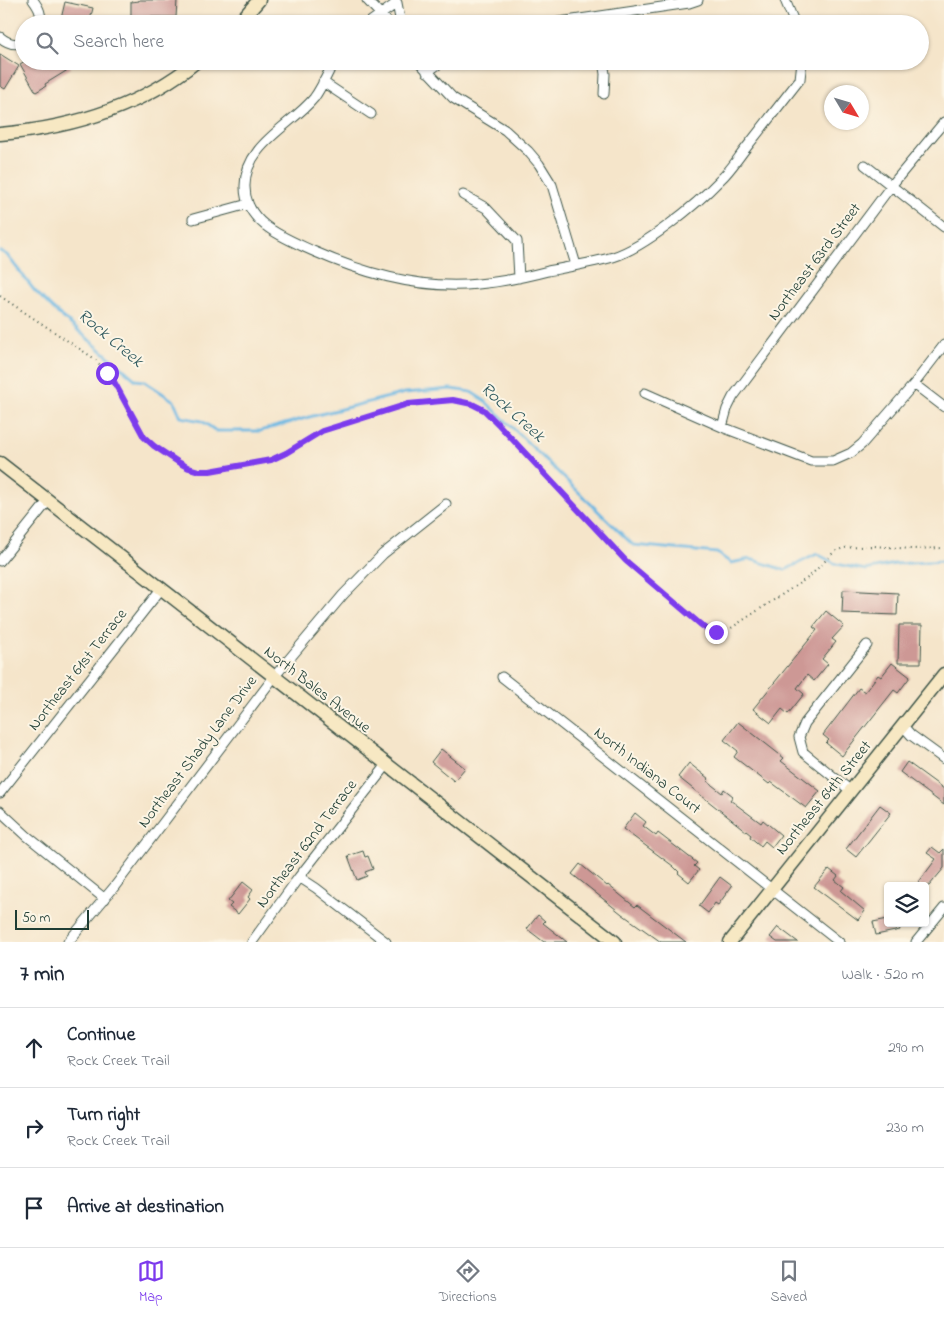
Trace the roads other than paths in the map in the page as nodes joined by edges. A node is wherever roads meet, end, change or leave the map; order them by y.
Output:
1 (33, 0) edge
2 (259, 0) edge
3 (367, 0) edge
4 (698, 0) edge
5 (785, 0) edge
6 (396, 2) edge
7 (41, 15) edge
8 (246, 15) edge
9 (380, 15) joint
10 (399, 15) edge
11 (625, 15) edge
12 (791, 15) edge
13 (0, 37) edge
14 (15, 44) edge
15 (185, 70) edge
16 (329, 70) edge
17 (430, 70) edge
18 (603, 70) edge
19 (801, 70) edge
20 (427, 72) joint
21 (323, 82) junction
22 (604, 94) dead end
23 (371, 114) dead end
24 (944, 122) edge
25 (0, 134) edge
26 (865, 165) dead end
27 (891, 186) junction
28 (463, 195) dead end
29 (248, 204) junction
30 (192, 219) dead end
31 (944, 227) edge
32 (576, 265) junction
33 (519, 278) junction
34 (944, 345) edge
35 (914, 384) junction
36 (645, 393) dead end
37 (944, 407) edge
38 (722, 427) junction
39 (0, 463) edge
40 (48, 501) junction
41 (446, 504) dead end
42 (0, 561) edge
43 (161, 589) junction
44 (867, 644) dead end
45 (944, 674) edge
46 (274, 677) junction
47 (502, 677) dead end
48 (903, 726) junction
49 (944, 759) edge
50 (386, 766) junction
51 (851, 790) junction
52 (0, 793) edge
53 (0, 812) edge
54 (299, 877) junction
55 (773, 889) junction
56 (104, 899) junction
57 (944, 908) edge
58 (68, 942) edge
59 (252, 942) edge
60 (386, 942) edge
61 (614, 942) edge
62 (730, 942) edge
63 (838, 942) edge
64 (916, 942) edge

1 - 7 street
2 - 8 street
3 - 9 street
4 - 11 street
5 - 12 street
6 - 9 street
6 - 10 street
13 - 14 street
15 - 25 street
16 - 21 street
17 - 20 street
18 - 22 street
19 - 32 street
20 - 32 street
21 - 23 street
21 - 29 street
24 - 27 street, Northeast 63rd Street
26 - 27 street
27 - 31 street
27 - 38 street, Northeast 63rd Street
28 - 33 street
29 - 30 street
29 - 33 street
32 - 33 street
34 - 35 street
35 - 37 street
35 - 38 street
36 - 38 street
39 - 40 street, North Bales Avenue
40 - 42 street
40 - 43 street, North Bales Avenue
41 - 46 street, Northeast Shady Lane Drive
43 - 46 street, North Bales Avenue
43 - 52 street, Northeast 61st Terrace
44 - 51 street
45 - 48 street, Northeast 64th Street
46 - 50 street, North Bales Avenue
46 - 56 street, Northeast Shady Lane Drive
47 - 55 street, North Indiana Court
48 - 49 street
48 - 51 street, Northeast 64th Street
50 - 54 street, Northeast 62nd Terrace
50 - 61 street, North Bales Avenue
51 - 55 street, Northeast 64th Street
53 - 56 street
54 - 59 street, Northeast 62nd Terrace
54 - 60 street
55 - 62 street, Northeast 64th Street
55 - 63 street, North Indiana Court
56 - 58 street, Northeast Shady Lane Drive
57 - 64 street

